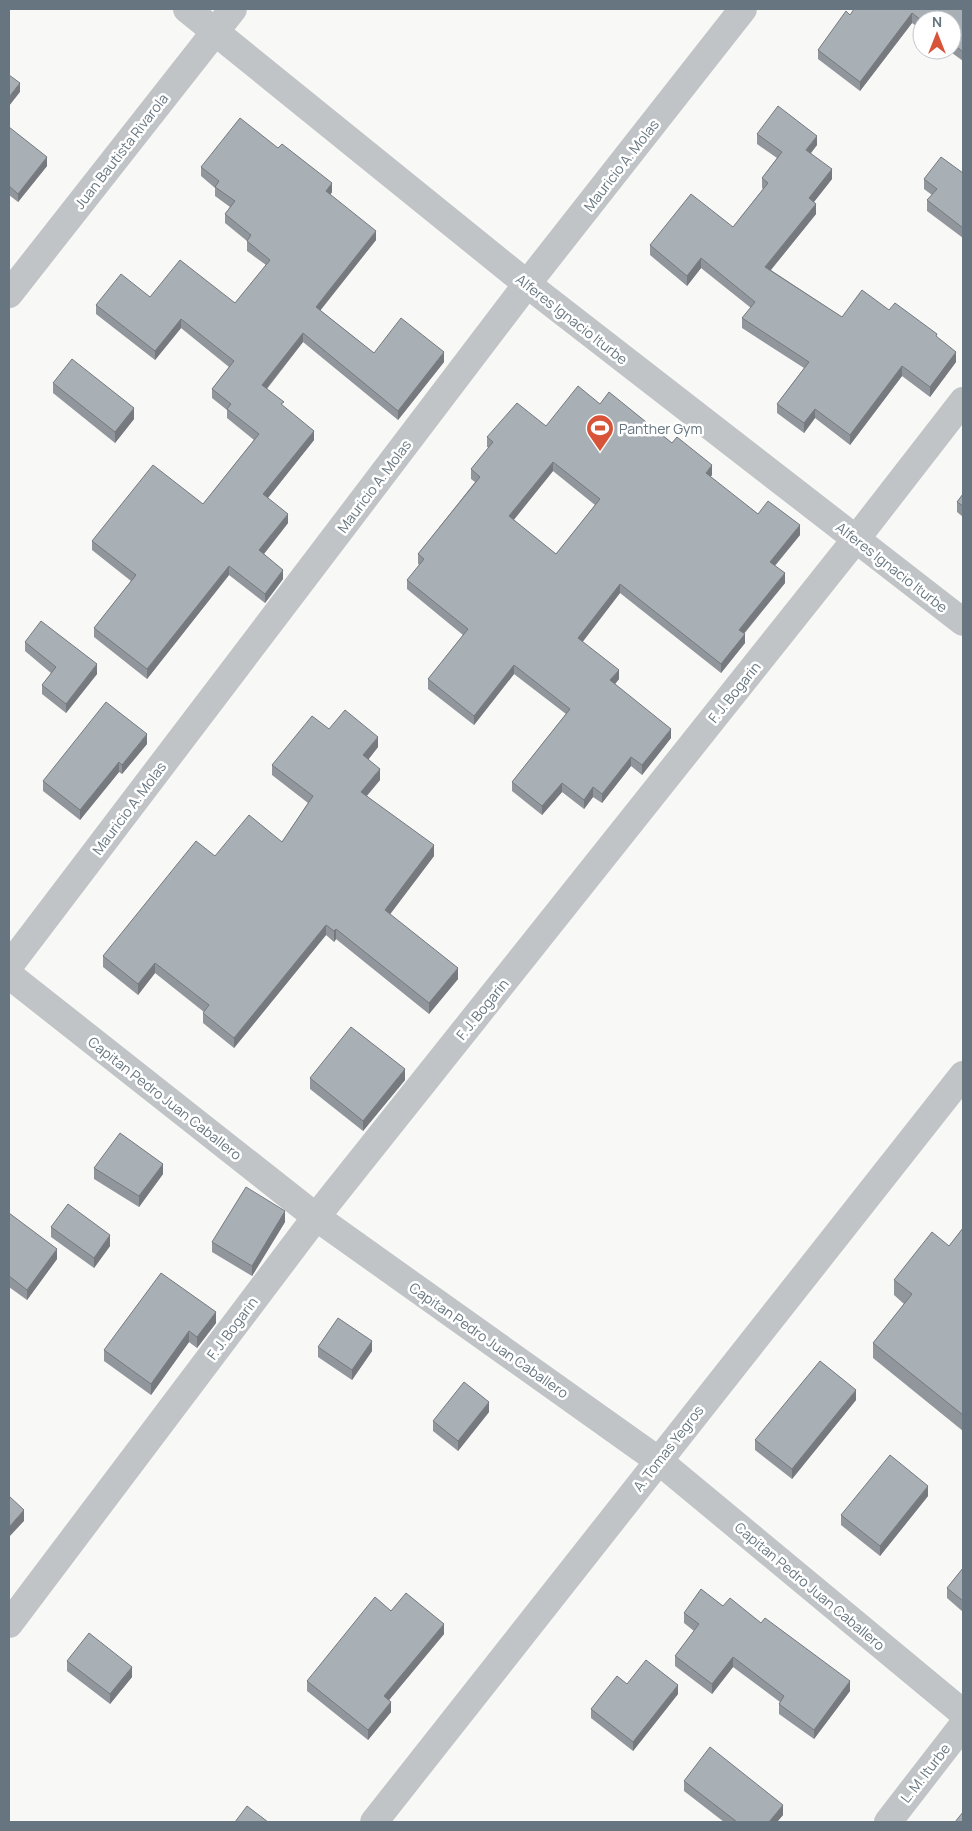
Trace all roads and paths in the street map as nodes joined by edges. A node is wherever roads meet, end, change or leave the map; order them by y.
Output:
1 (187, 9) edge
2 (233, 9) edge
3 (743, 9) edge
4 (215, 31) junction
5 (527, 284) junction
6 (9, 294) edge
7 (963, 401) edge
8 (856, 539) junction
9 (963, 622) edge
10 (9, 966) edge
11 (9, 975) edge
12 (963, 1075) edge
13 (316, 1217) junction
14 (659, 1461) junction
15 (9, 1624) edge
16 (963, 1713) edge
17 (963, 1725) edge
18 (374, 1822) edge
19 (888, 1822) edge

1 - 4 street, Alferes Ignacio Iturbe
2 - 4 street, Juan Bautista Rivarola
3 - 5 street, Mauricio A. Molas
4 - 5 street, Alferes Ignacio Iturbe
4 - 6 street, Juan Bautista Rivarola
5 - 8 street, Alferes Ignacio Iturbe
5 - 10 street, Mauricio A. Molas
7 - 8 street, F. J. Bogarin
8 - 9 street, Alferes Ignacio Iturbe
8 - 13 street, F. J. Bogarin
11 - 13 street, Capitan Pedro Juan Caballero
12 - 14 street, A. Tomas Yegros
13 - 14 street, Capitan Pedro Juan Caballero
13 - 15 street, F. J. Bogarin
14 - 16 street, Capitan Pedro Juan Caballero
14 - 18 street, A. Tomas Yegros
17 - 19 street, L. M. Iturbe

